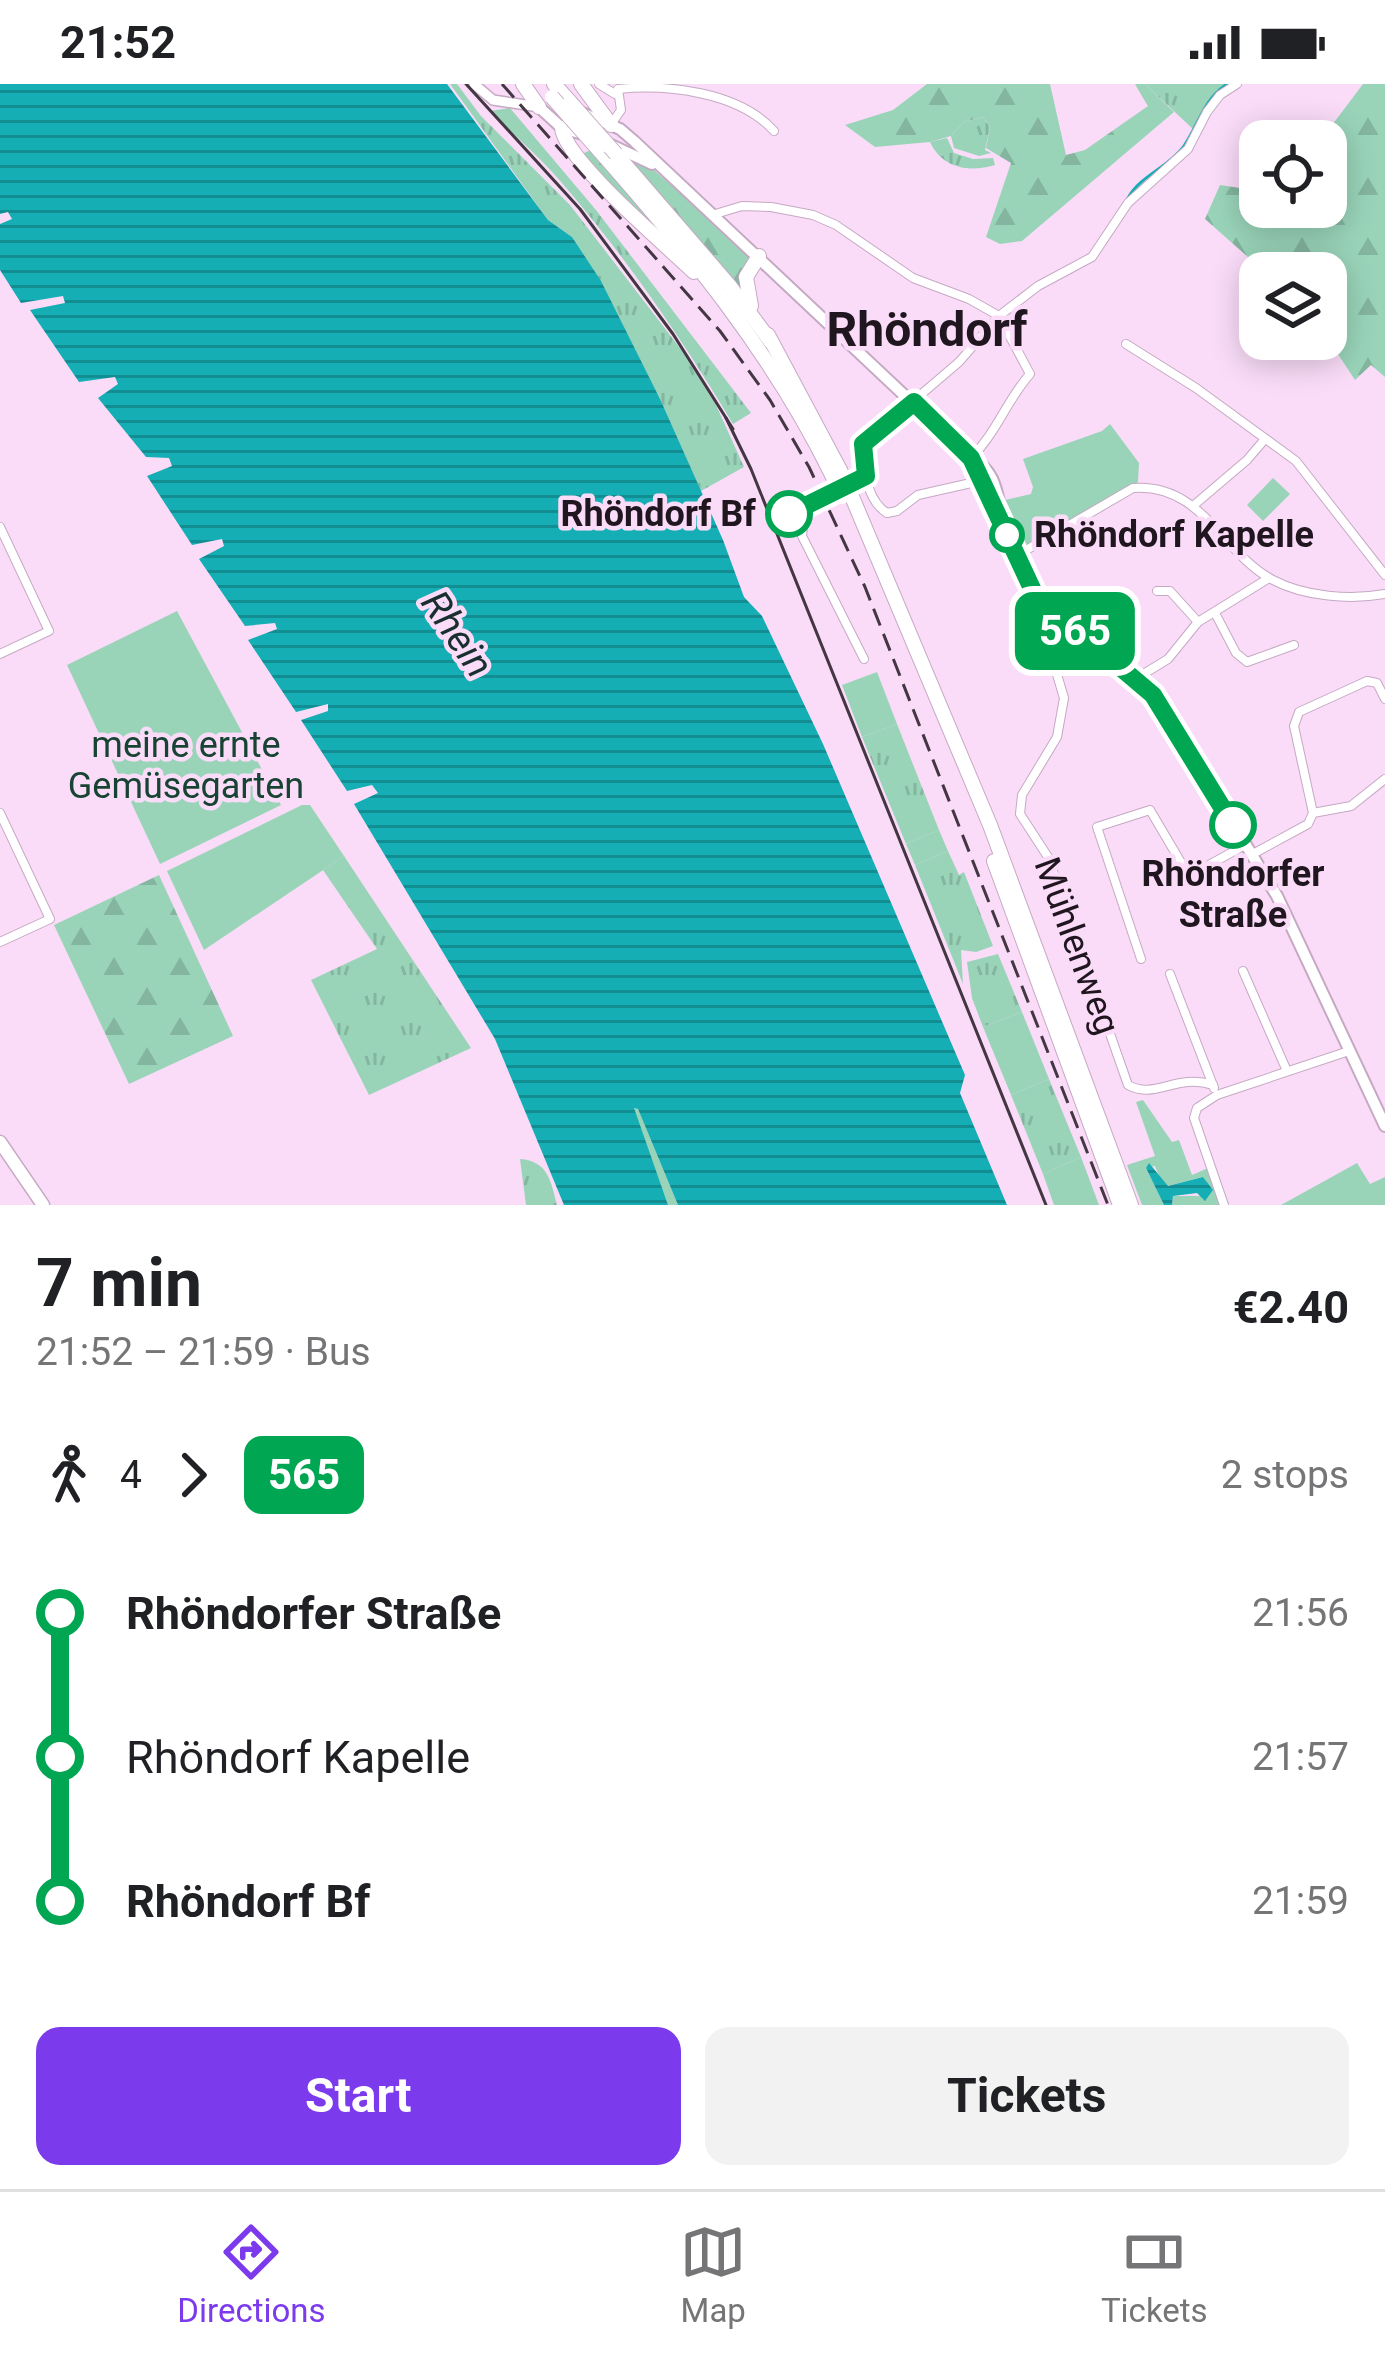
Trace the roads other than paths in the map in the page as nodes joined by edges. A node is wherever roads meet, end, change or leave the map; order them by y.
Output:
1 (474, 84) edge
2 (581, 84) edge
3 (599, 84) edge
4 (1237, 84) edge
5 (553, 90) edge
6 (531, 94) edge
7 (617, 94) junction
8 (584, 114) junction
9 (611, 125) junction
10 (562, 128) junction
11 (774, 131) dead end
12 (596, 143) junction
13 (662, 169) junction
14 (712, 215) junction
15 (759, 256) junction
16 (999, 316) junction
17 (739, 317) junction
18 (771, 342) junction
19 (1126, 344) dead end
20 (914, 402) junction
21 (1264, 439) junction
22 (971, 458) junction
23 (836, 473) junction
24 (866, 476) junction
25 (981, 476) junction
26 (849, 491) junction
27 (810, 506) dead end
28 (1193, 506) junction
29 (0, 527) edge
30 (1016, 556) junction
31 (1385, 575) edge
32 (1269, 578) junction
33 (1157, 591) dead end
34 (1385, 594) edge
35 (1044, 604) junction
36 (1215, 613) junction
37 (1198, 622) junction
38 (1294, 645) dead end
39 (0, 654) edge
40 (864, 659) dead end
41 (1137, 678) junction
42 (1385, 699) edge
43 (1385, 779) edge
44 (0, 813) edge
45 (1313, 813) junction
46 (1248, 850) junction
47 (0, 942) edge
48 (1141, 959) dead end
49 (1243, 971) dead end
50 (1170, 974) dead end
51 (1349, 1051) junction
52 (1288, 1072) junction
53 (1215, 1090) junction
54 (1385, 1126) edge
55 (0, 1142) edge
56 (44, 1205) edge
57 (1120, 1205) edge
58 (1131, 1205) edge
59 (1224, 1205) edge

1 - 6 street
2 - 9 highway
3 - 7 street
4 - 16 street
5 - 6 highway
5 - 12 highway, bridge
5 - 18 highway, bridge
6 - 8 main road
6 - 10 main road
7 - 9 street
7 - 11 street
8 - 9 main road
8 - 10 main road
9 - 12 main road
9 - 13 main road
10 - 12 main road
10 - 17 highway
12 - 13 main road
12 - 17 highway
13 - 14 main road
14 - 15 main road
14 - 16 street
15 - 18 highway
15 - 20 main road
16 - 20 street
16 - 22 street
17 - 23 highway
18 - 23 highway
19 - 21 street
20 - 22 main road
20 - 24 street
21 - 28 street
21 - 31 street
22 - 25 main road
23 - 26 highway, bridge
24 - 25 street
24 - 26 street
25 - 30 main road
26 - 57 highway
26 - 58 highway
27 - 40 street
28 - 30 street
28 - 32 street
29 - 39 street
30 - 35 main road
32 - 34 street
32 - 36 street
33 - 37 street
35 - 41 main road
35 - 53 street, Mühlenweg
36 - 37 street
36 - 38 street
37 - 41 street
41 - 46 main road
42 - 45 street
43 - 45 street
44 - 47 street
45 - 46 street
46 - 48 street
46 - 51 main road
49 - 52 street
50 - 53 street
51 - 52 street
51 - 54 main road
52 - 53 street
53 - 59 street
55 - 56 main road

